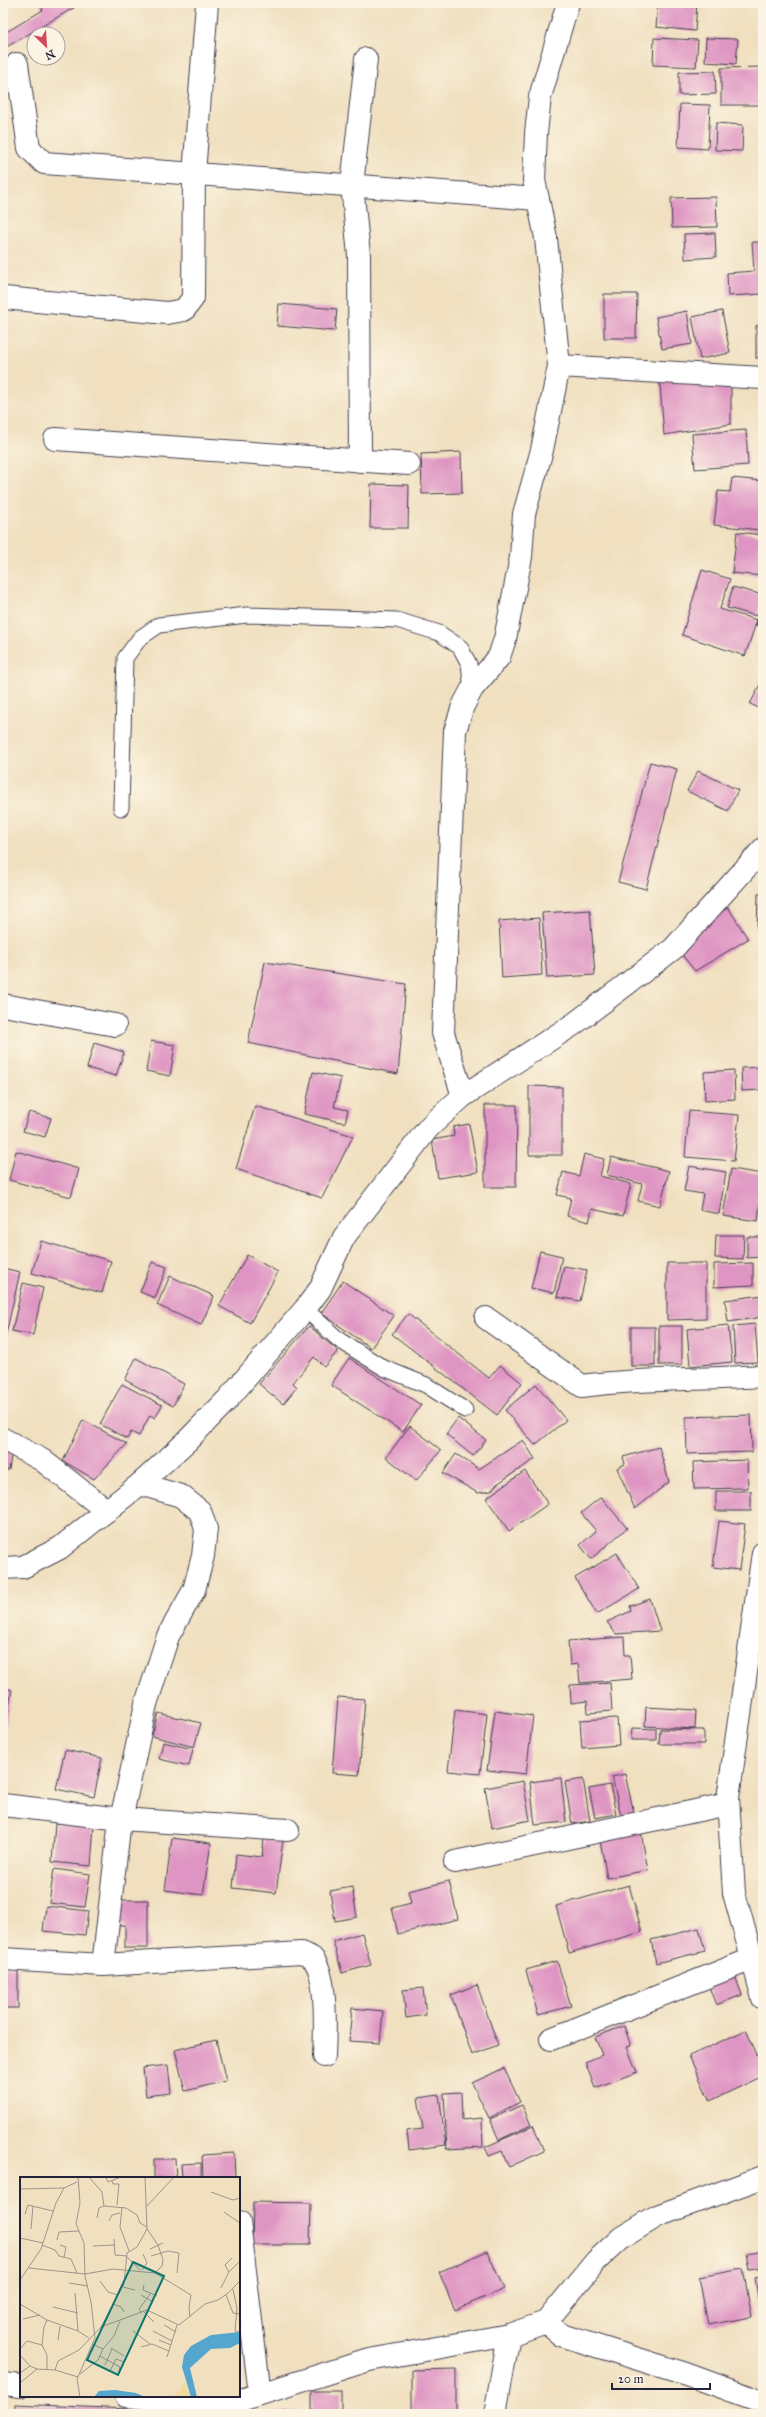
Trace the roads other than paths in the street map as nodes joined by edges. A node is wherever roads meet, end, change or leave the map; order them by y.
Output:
1 (207, 3) edge
2 (568, 3) edge
3 (366, 59) dead end
4 (17, 64) dead end
5 (194, 174) junction
6 (352, 185) junction
7 (538, 199) junction
8 (4, 298) edge
9 (559, 366) junction
10 (763, 378) edge
11 (55, 439) dead end
12 (360, 461) junction
13 (409, 464) dead end
14 (472, 689) junction
15 (121, 808) dead end
16 (763, 849) edge
17 (3, 1005) edge
18 (115, 1025) dead end
19 (463, 1096) junction
20 (305, 1309) junction
21 (486, 1318) dead end
22 (763, 1376) edge
23 (465, 1410) dead end
24 (3, 1439) edge
25 (140, 1484) junction
26 (107, 1511) junction
27 (763, 1553) edge
28 (3, 1568) edge
29 (759, 1615) edge
30 (728, 1804) junction
31 (3, 1805) edge
32 (121, 1819) junction
33 (288, 1830) dead end
34 (455, 1862) dead end
35 (3, 1959) edge
36 (752, 1959) junction
37 (103, 1965) junction
38 (763, 1998) edge
39 (552, 2039) dead end
40 (324, 2056) dead end
41 (763, 2177) edge
42 (240, 2230) edge
43 (546, 2322) junction
44 (509, 2335) junction
45 (3, 2384) edge
46 (20, 2386) edge
47 (260, 2394) junction
48 (133, 2397) edge
49 (763, 2402) edge
50 (223, 2410) edge
51 (495, 2414) edge

1 - 5 street
2 - 7 street
3 - 6 street
4 - 5 street
5 - 6 street
5 - 8 street
6 - 7 street
6 - 12 street
7 - 9 street
9 - 10 street
9 - 14 street
11 - 12 street
12 - 13 street
14 - 15 lane
14 - 19 street
16 - 19 street
17 - 18 street
19 - 20 street
20 - 23 lane
20 - 25 street
21 - 22 street
24 - 26 street
25 - 26 street
25 - 32 street
26 - 28 street
27 - 29 street
29 - 30 street
30 - 34 street
30 - 36 street
31 - 32 street
32 - 33 street
32 - 37 street
35 - 37 street
36 - 38 street
36 - 39 street
37 - 40 street
41 - 43 street
42 - 47 street
43 - 44 street
43 - 49 street
44 - 47 street
44 - 51 street
45 - 46 street
47 - 50 street
48 - 50 street

